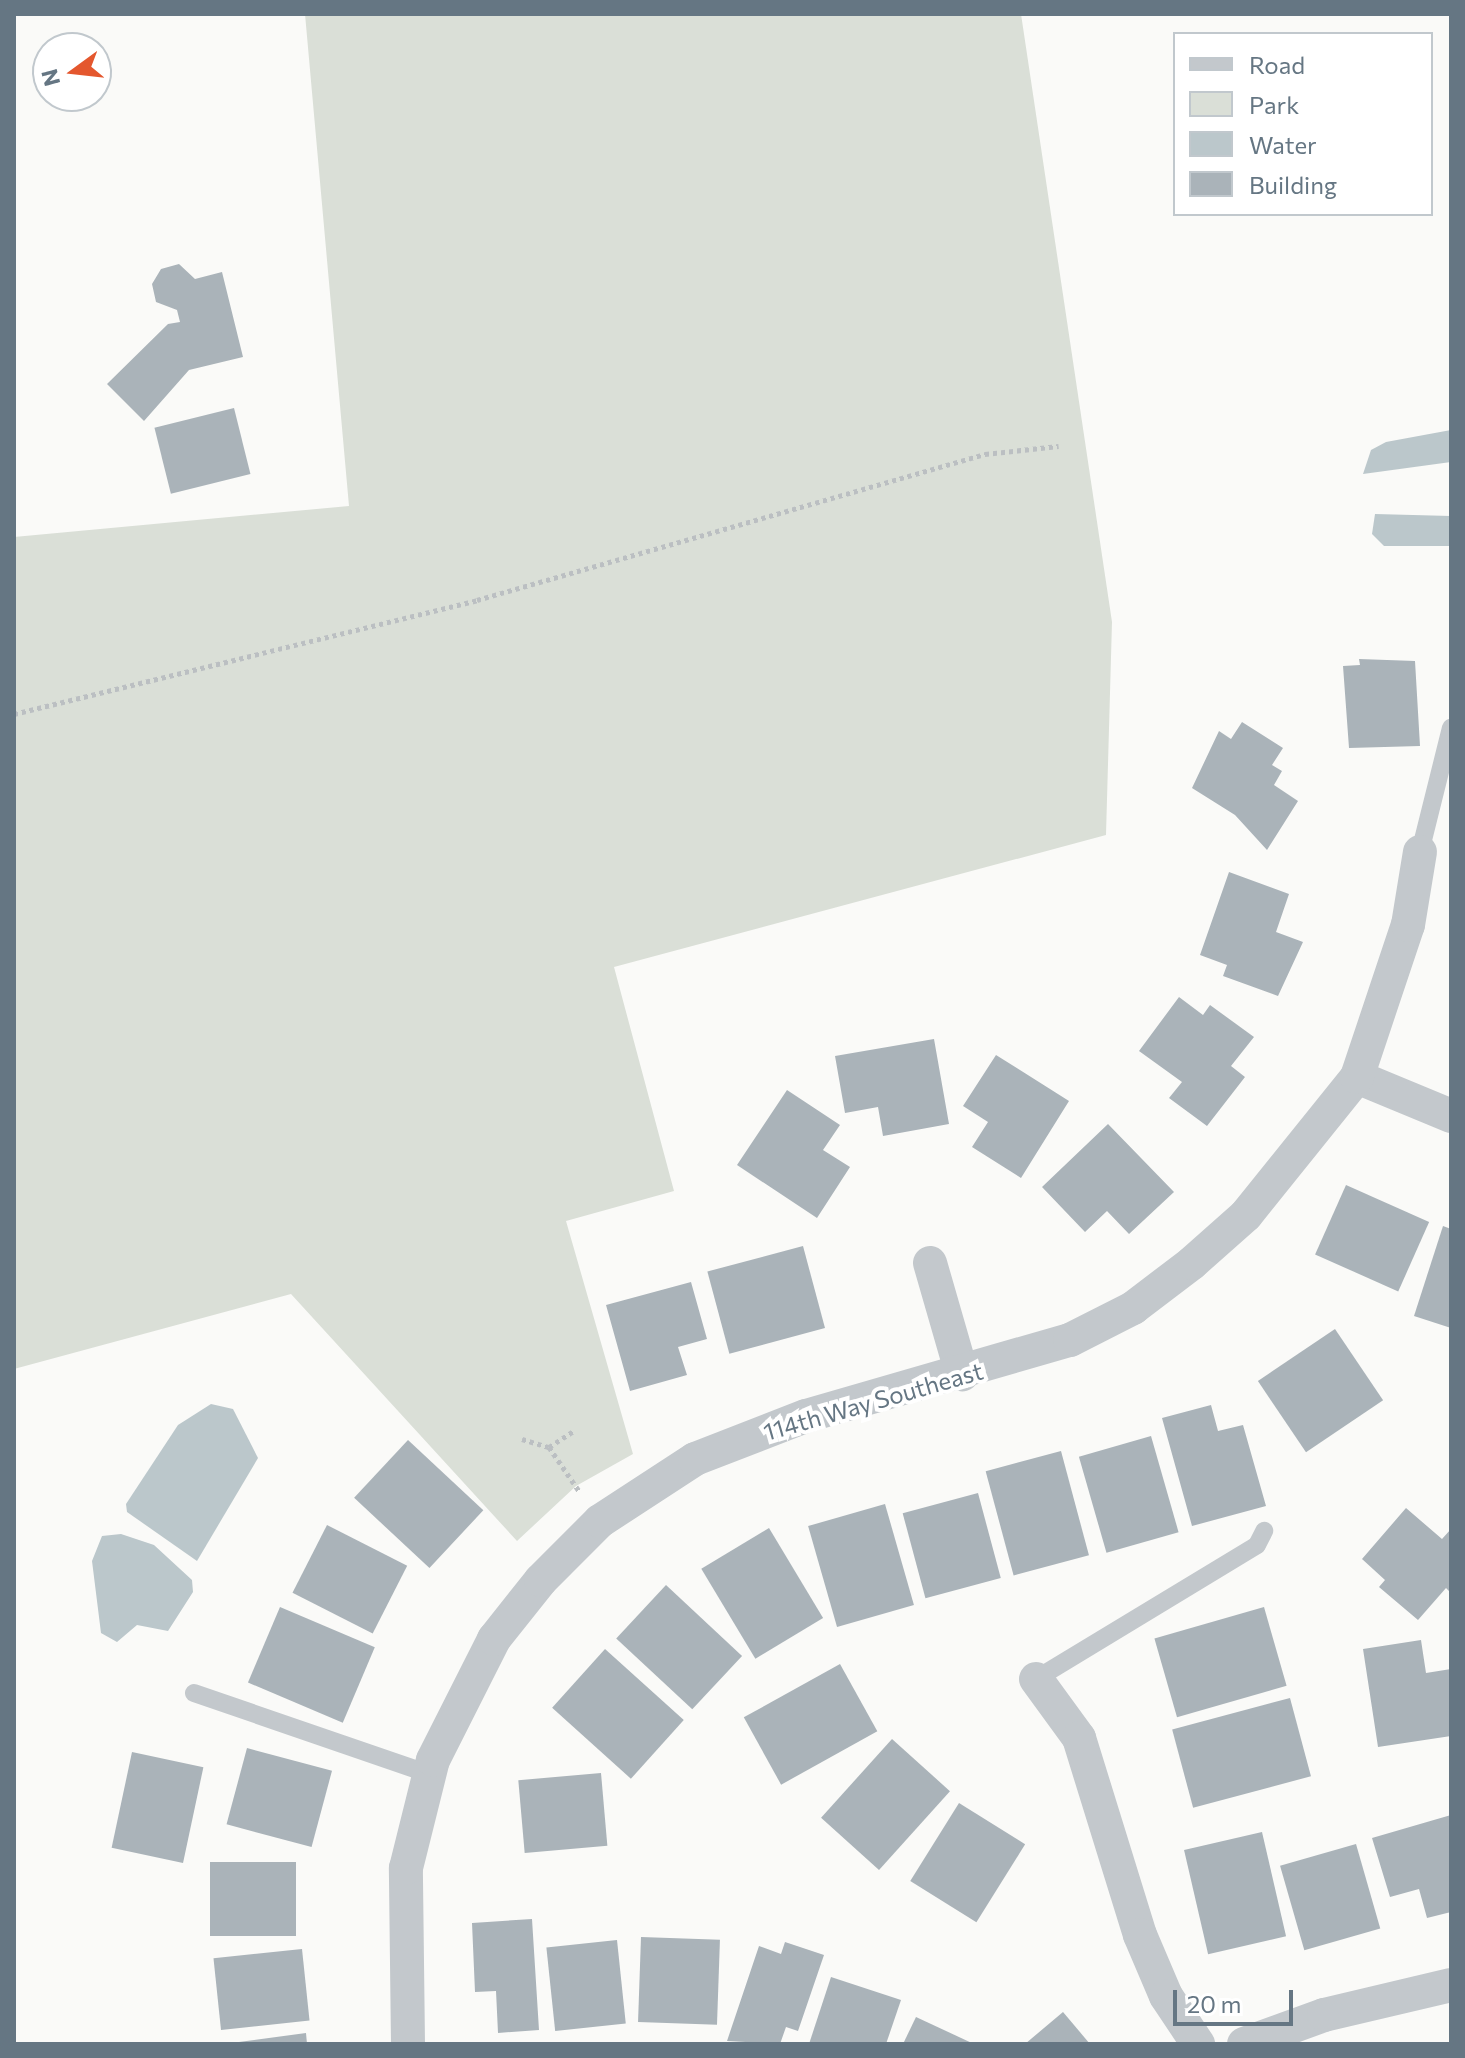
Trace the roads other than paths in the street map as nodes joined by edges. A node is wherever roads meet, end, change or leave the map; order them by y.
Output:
1 (1451, 728) edge
2 (1420, 852) joint
3 (1357, 1077) junction
4 (1451, 1116) edge
5 (930, 1263) dead end
6 (962, 1374) junction
7 (1264, 1531) dead end
8 (1036, 1679) joint
9 (194, 1693) dead end
10 (429, 1774) junction
11 (1451, 1985) edge
12 (408, 2044) edge
13 (1198, 2044) edge
14 (1244, 2044) edge

1 - 2 lane
2 - 3 street, 114th Way Southeast
3 - 4 street
3 - 6 street, 114th Way Southeast
5 - 6 street
6 - 10 street, 114th Way Southeast
7 - 8 lane
8 - 13 street
9 - 10 lane
10 - 12 street, 114th Way Southeast
11 - 14 street

